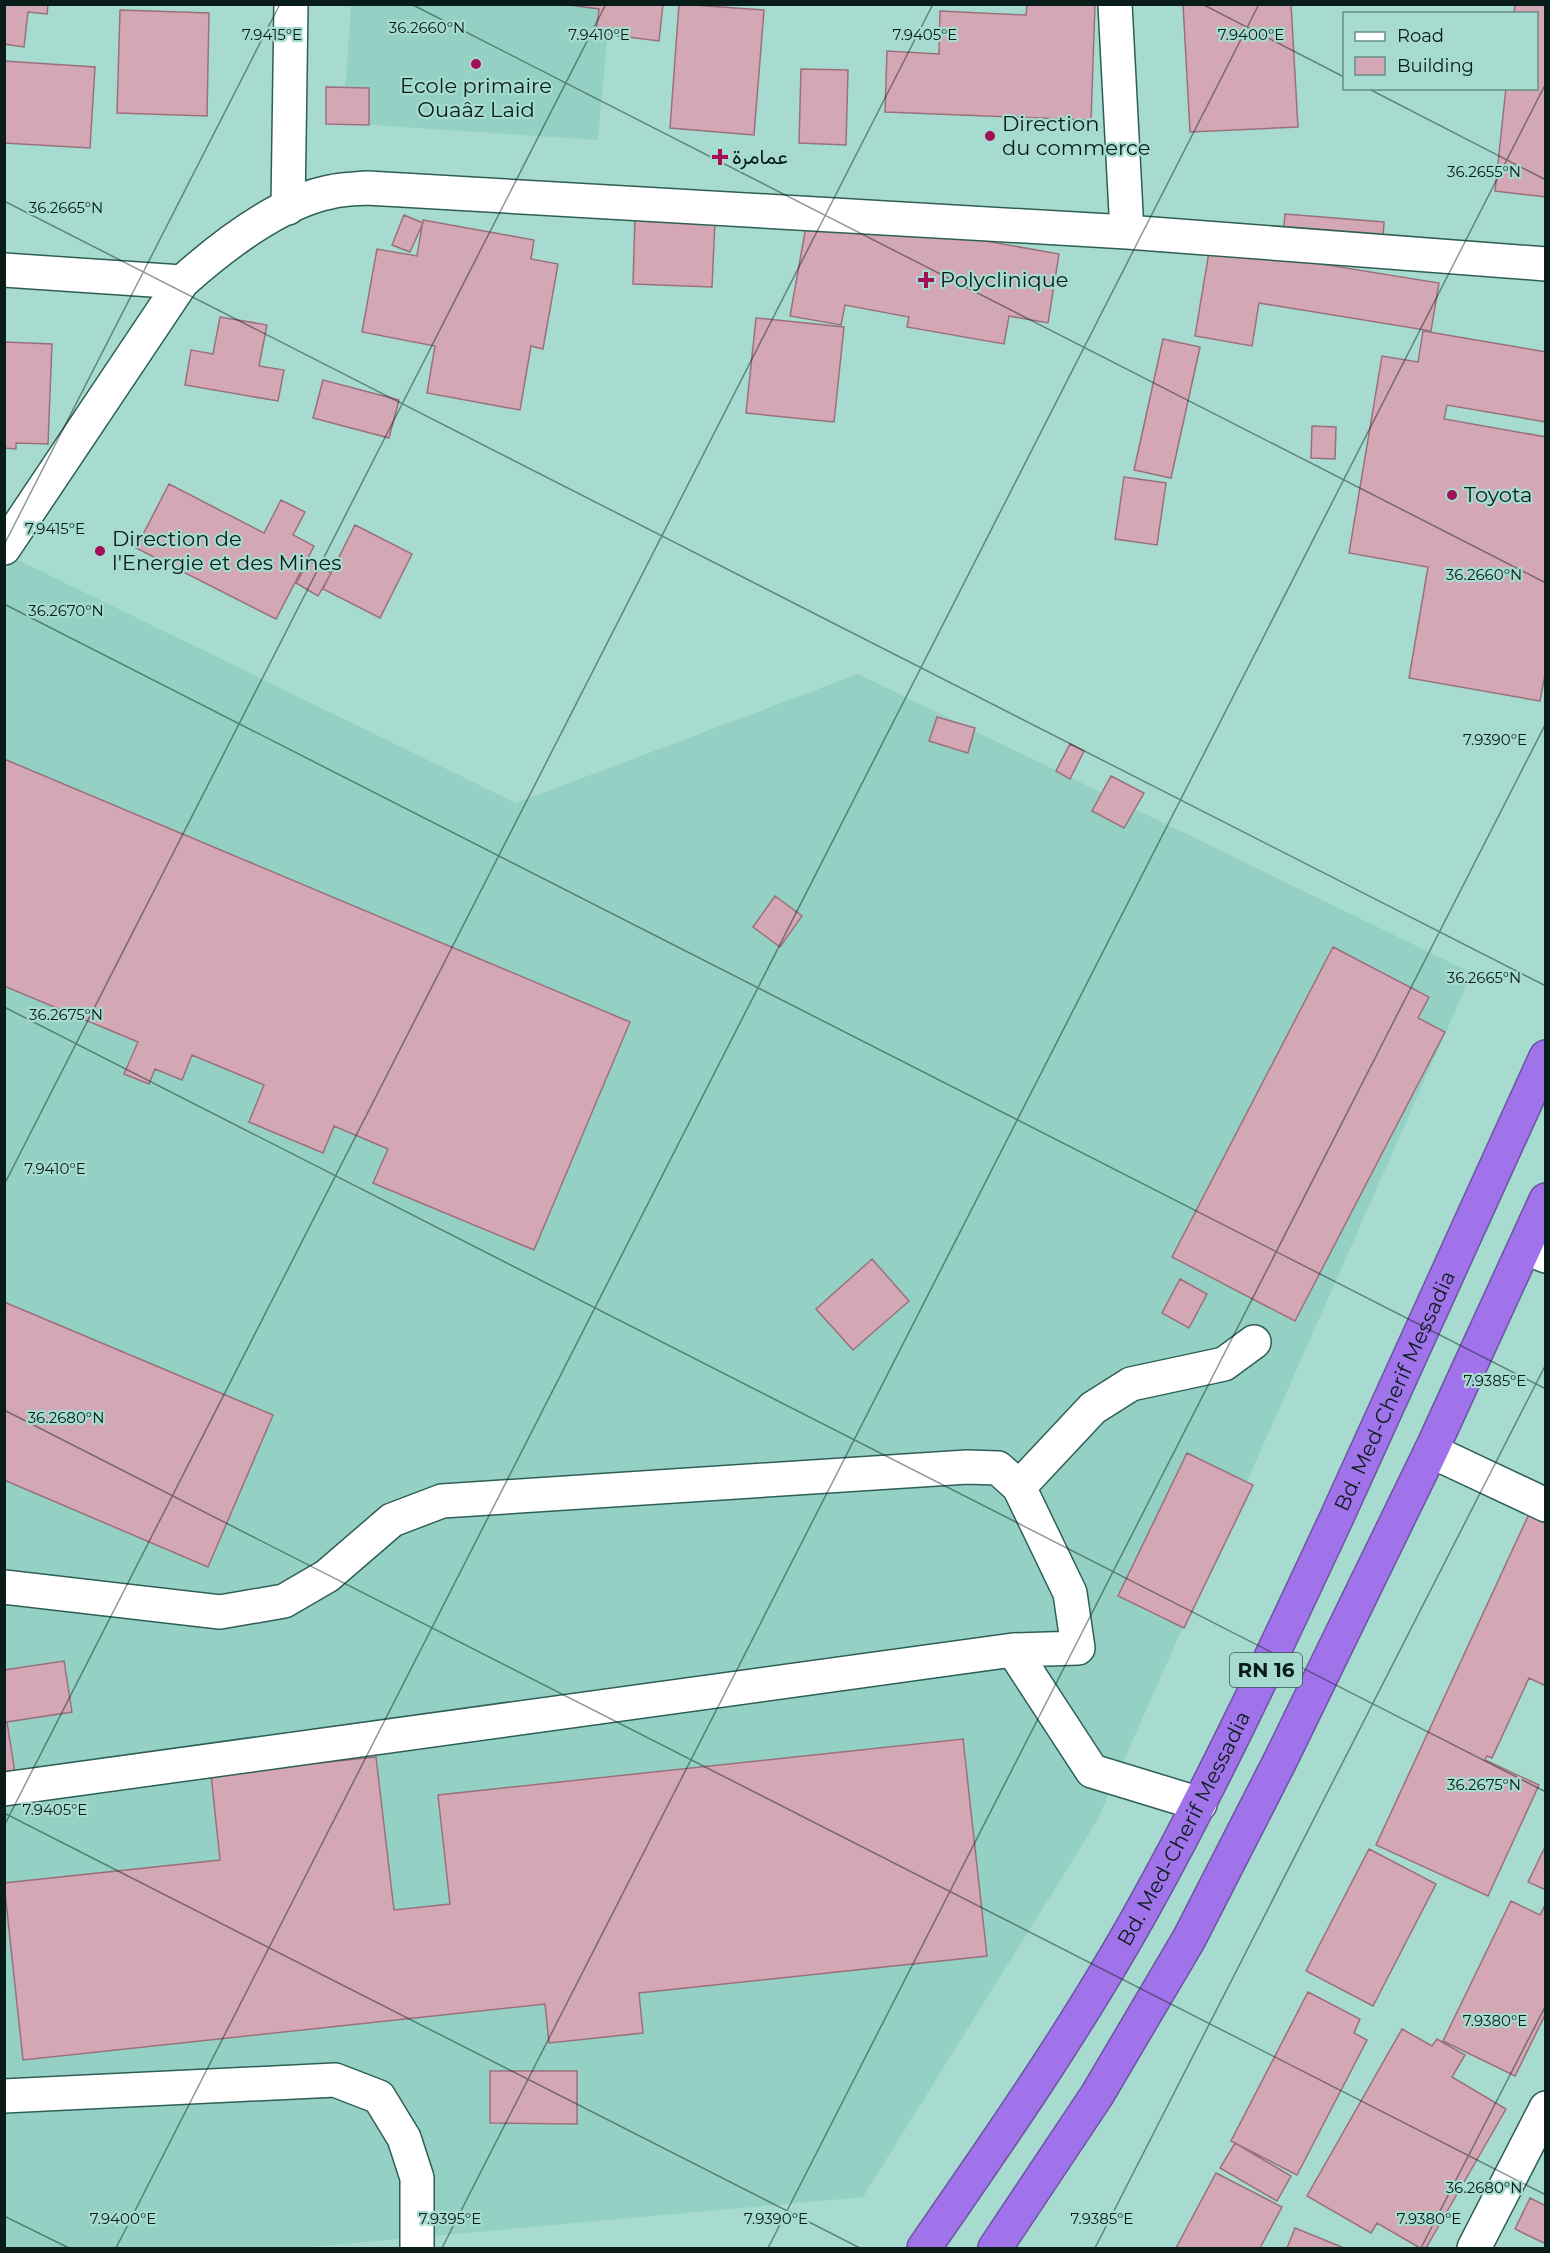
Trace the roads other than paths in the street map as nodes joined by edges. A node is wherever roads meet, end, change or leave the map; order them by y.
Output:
1 (291, 4) edge
2 (1115, 4) edge
3 (288, 208) junction
4 (1128, 232) junction
5 (1545, 264) edge
6 (4, 270) edge
7 (182, 282) junction
8 (4, 549) edge
9 (1545, 1057) edge
10 (1545, 1200) edge
11 (1536, 1252) edge
12 (1254, 1342) dead end
13 (1431, 1451) junction
14 (1019, 1487) junction
15 (1545, 1505) edge
16 (4, 1587) edge
17 (1013, 1650) junction
18 (4, 1789) edge
19 (1200, 1804) junction
20 (4, 2096) edge
21 (1545, 2109) edge
22 (417, 2248) edge
23 (924, 2248) edge
24 (995, 2248) edge
25 (1474, 2248) edge

1 - 3 street
2 - 4 street
3 - 4 street
3 - 7 street
4 - 5 street
6 - 7 street
7 - 8 street
9 - 19 highway, Bd. Med-Cherif Messadia / RN 16
10 - 11 highway, RN 16
11 - 13 highway, RN 16
12 - 14 street
13 - 15 street
13 - 24 highway, RN 16
14 - 16 street
14 - 17 street
17 - 18 street
17 - 19 street
19 - 23 highway, Bd. Med-Cherif Messadia / RN 16
20 - 22 street
21 - 25 street

